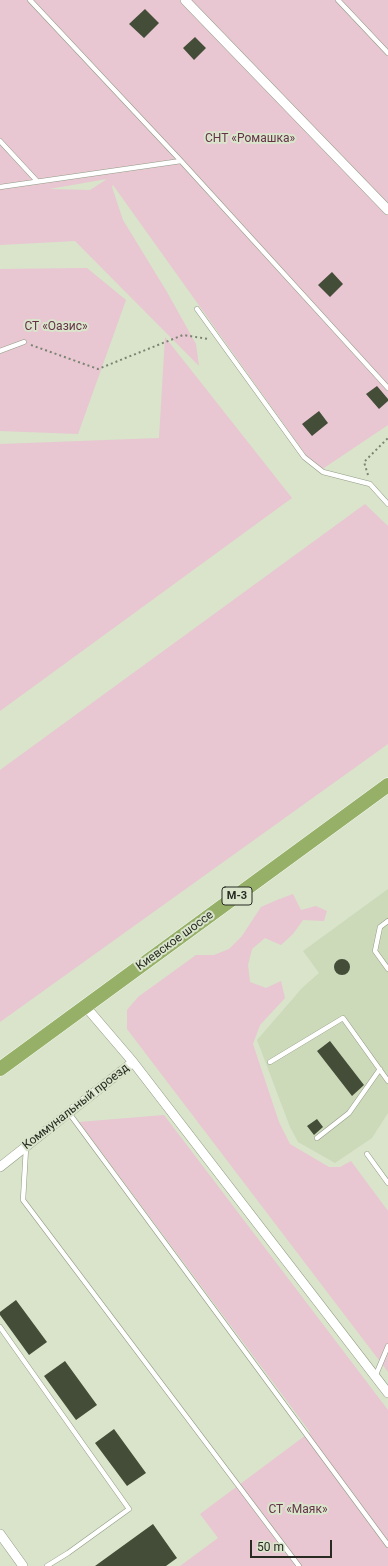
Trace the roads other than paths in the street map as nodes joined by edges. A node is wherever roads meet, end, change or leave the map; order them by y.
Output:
1 (30, 0) edge
2 (185, 0) edge
3 (338, 0) edge
4 (388, 53) edge
5 (0, 141) edge
6 (181, 161) junction
7 (37, 181) junction
8 (0, 186) edge
9 (388, 210) edge
10 (196, 309) dead end
11 (24, 342) road end
12 (0, 351) edge
13 (388, 388) edge
14 (388, 504) edge
15 (388, 785) edge
16 (388, 921) edge
17 (388, 969) edge
18 (86, 1006) junction
19 (133, 1062) junction
20 (270, 1062) dead end
21 (0, 1069) edge
22 (380, 1069) junction
23 (388, 1081) edge
24 (69, 1113) junction
25 (317, 1138) dead end
26 (26, 1146) junction
27 (367, 1154) dead end
28 (0, 1167) edge
29 (388, 1183) edge
30 (0, 1327) edge
31 (388, 1346) edge
32 (375, 1377) junction
33 (388, 1393) edge
34 (0, 1534) edge
35 (388, 1544) edge
36 (23, 1566) edge
37 (47, 1566) edge
38 (299, 1566) edge

1 - 6 lane
2 - 9 street
3 - 4 lane
5 - 7 lane
6 - 7 lane
6 - 13 lane
7 - 8 lane
10 - 14 lane
11 - 12 lane
15 - 18 highway, Киевское шоссе / М-3
16 - 17 lane
18 - 19 street, Коммунальный проезд
18 - 21 highway, Киевское шоссе / М-3
19 - 24 street, Коммунальный проезд
19 - 32 street
20 - 22 lane
22 - 23 lane
22 - 25 lane
24 - 26 street, Коммунальный проезд
24 - 35 lane
26 - 28 street, Коммунальный проезд
26 - 38 lane
27 - 29 lane
30 - 37 lane
31 - 32 lane
32 - 33 street
34 - 36 street

